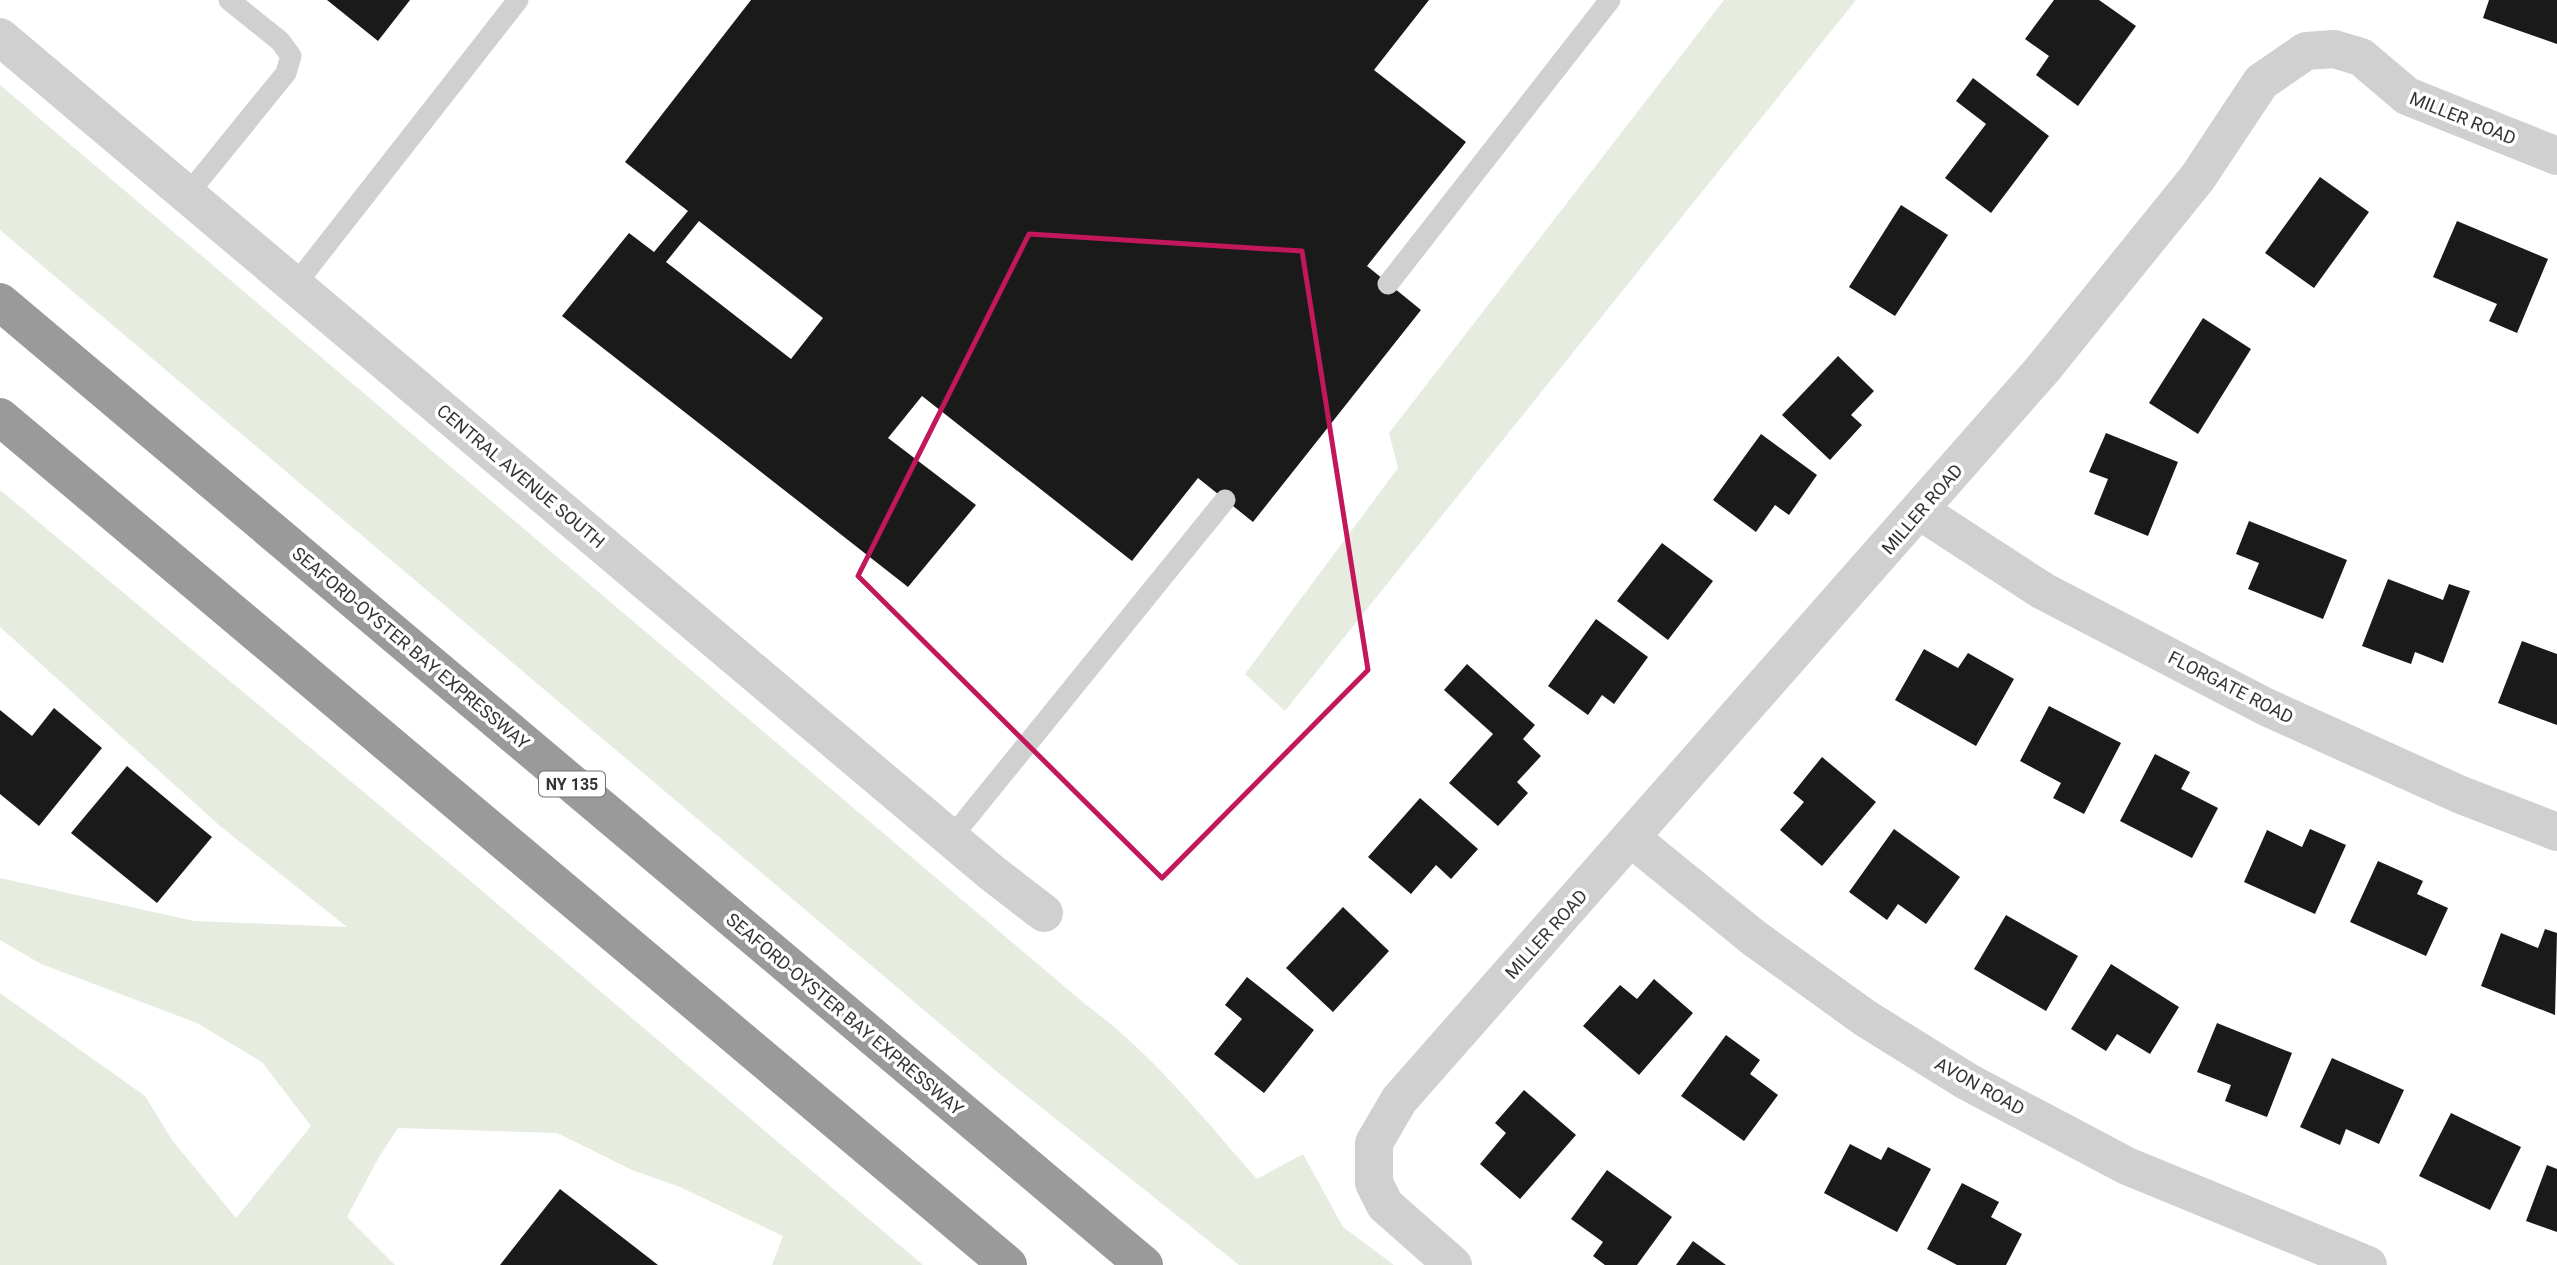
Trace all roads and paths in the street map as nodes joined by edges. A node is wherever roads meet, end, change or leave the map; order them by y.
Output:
1 (229, 0) edge
2 (518, 0) edge
3 (1609, 0) edge
4 (0, 37) edge
5 (2557, 156) edge
6 (187, 195) junction
7 (1388, 284) dead end
8 (295, 285) junction
9 (0, 302) edge
10 (0, 416) edge
11 (1225, 500) dead end
12 (1920, 511) junction
13 (2557, 832) edge
14 (951, 838) junction
15 (1631, 838) junction
16 (1044, 913) dead end
17 (1008, 1265) edge
18 (1144, 1265) edge
19 (1453, 1265) edge
20 (2368, 1265) edge

1 - 6 lane
2 - 8 lane
3 - 7 lane
4 - 6 street, CENTRAL AVENUE SOUTH
5 - 12 street, MILLER ROAD
6 - 8 street, CENTRAL AVENUE SOUTH
8 - 14 street, CENTRAL AVENUE SOUTH
9 - 18 highway, SEAFORD-OYSTER BAY EXPRESSWAY / NY 135
10 - 17 highway
11 - 14 lane
12 - 13 street, FLORGATE ROAD
12 - 15 street, MILLER ROAD
14 - 16 street, CENTRAL AVENUE SOUTH
15 - 19 street, MILLER ROAD
15 - 20 street, AVON ROAD

